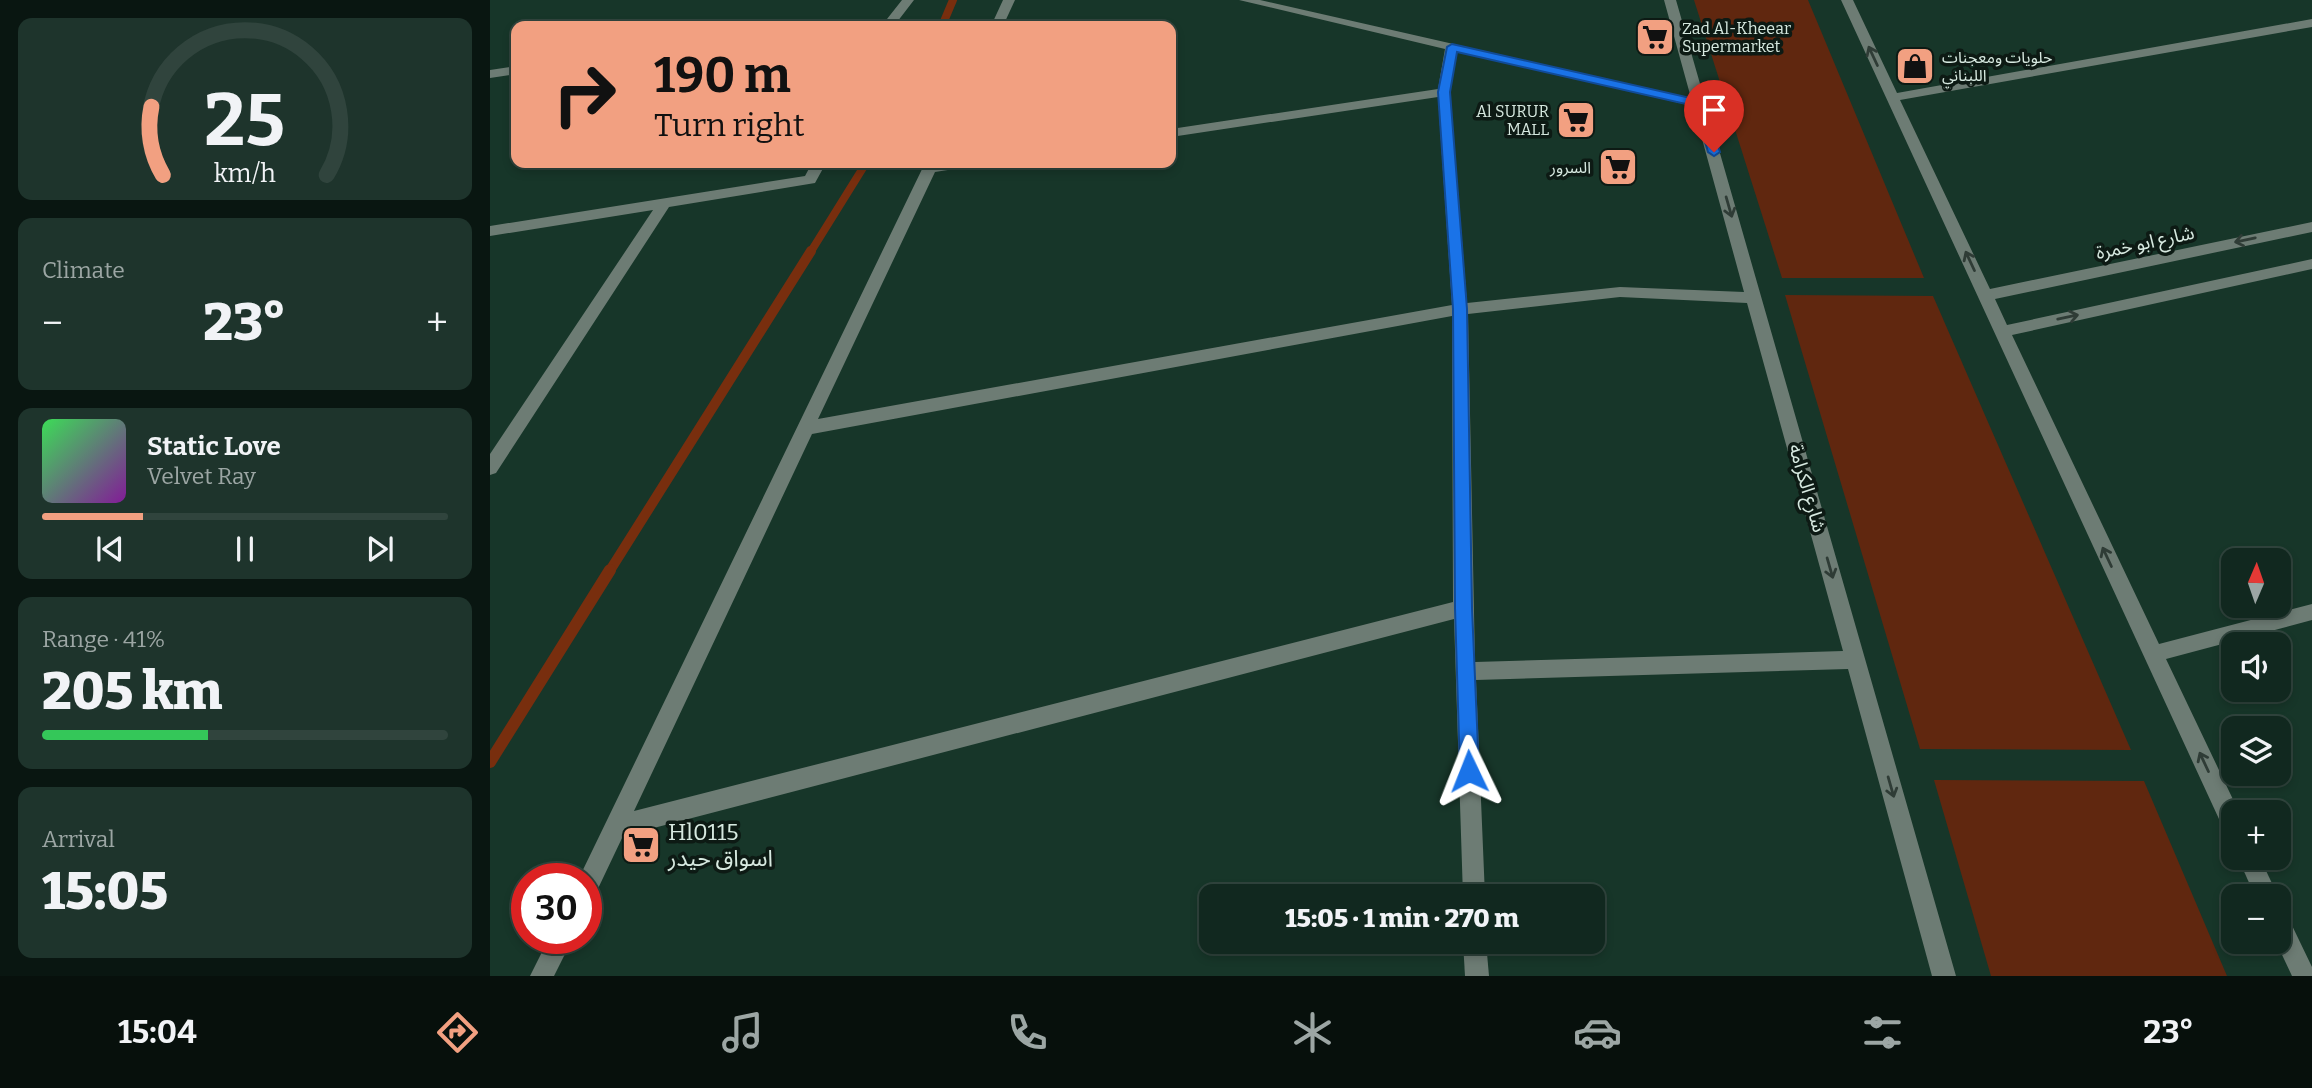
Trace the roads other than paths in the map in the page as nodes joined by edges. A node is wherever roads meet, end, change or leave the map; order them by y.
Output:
1 (908, 0) edge
2 (1009, 0) edge
3 (1245, 0) edge
4 (1670, 0) edge
5 (1847, 0) edge
6 (891, 21) edge
7 (999, 21) edge
8 (2312, 23) edge
9 (1452, 47) junction
10 (511, 72) edge
11 (490, 74) edge
12 (1444, 92) junction
13 (1892, 97) junction
14 (1700, 104) junction
15 (1176, 132) edge
16 (816, 168) edge
17 (930, 168) edge
18 (665, 203) junction
19 (2312, 226) edge
20 (490, 230) edge
21 (2312, 264) edge
22 (1986, 295) junction
23 (1754, 298) junction
24 (1460, 309) junction
25 (2001, 332) junction
26 (807, 428) junction
27 (490, 468) edge
28 (1463, 608) junction
29 (2312, 612) edge
30 (2153, 654) junction
31 (1856, 660) junction
32 (1466, 671) junction
33 (2222, 800) edge
34 (618, 826) junction
35 (599, 863) edge
36 (1474, 884) edge
37 (2291, 948) edge
38 (553, 954) edge
39 (1476, 954) edge
40 (542, 976) edge
41 (1477, 976) edge
42 (1944, 976) edge
43 (2304, 976) edge

1 - 6 street
2 - 7 street
3 - 9 street
4 - 14 street, شارع الكرامة
13 -> 5 street
8 - 13 street
9 - 12 street
9 - 14 street
10 - 11 street
12 - 15 street
12 - 24 street
22 -> 13 street
14 -> 23 street, شارع الكرامة
16 - 18 street
17 - 26 street
18 - 20 street
18 - 27 street
19 -> 22 street, شارع ابو خمرة
25 -> 21 street
22 - 25 street
23 - 24 street
23 -> 31 street, شارع الكرامة
24 - 26 street
24 - 28 street
30 -> 25 street
26 - 34 street
28 - 32 street
28 - 34 street
29 - 30 street
33 -> 30 street
31 - 32 street
31 -> 42 street, شارع الكرامة
32 - 36 street
34 - 35 street
37 - 43 street
38 - 40 street
39 - 41 street

